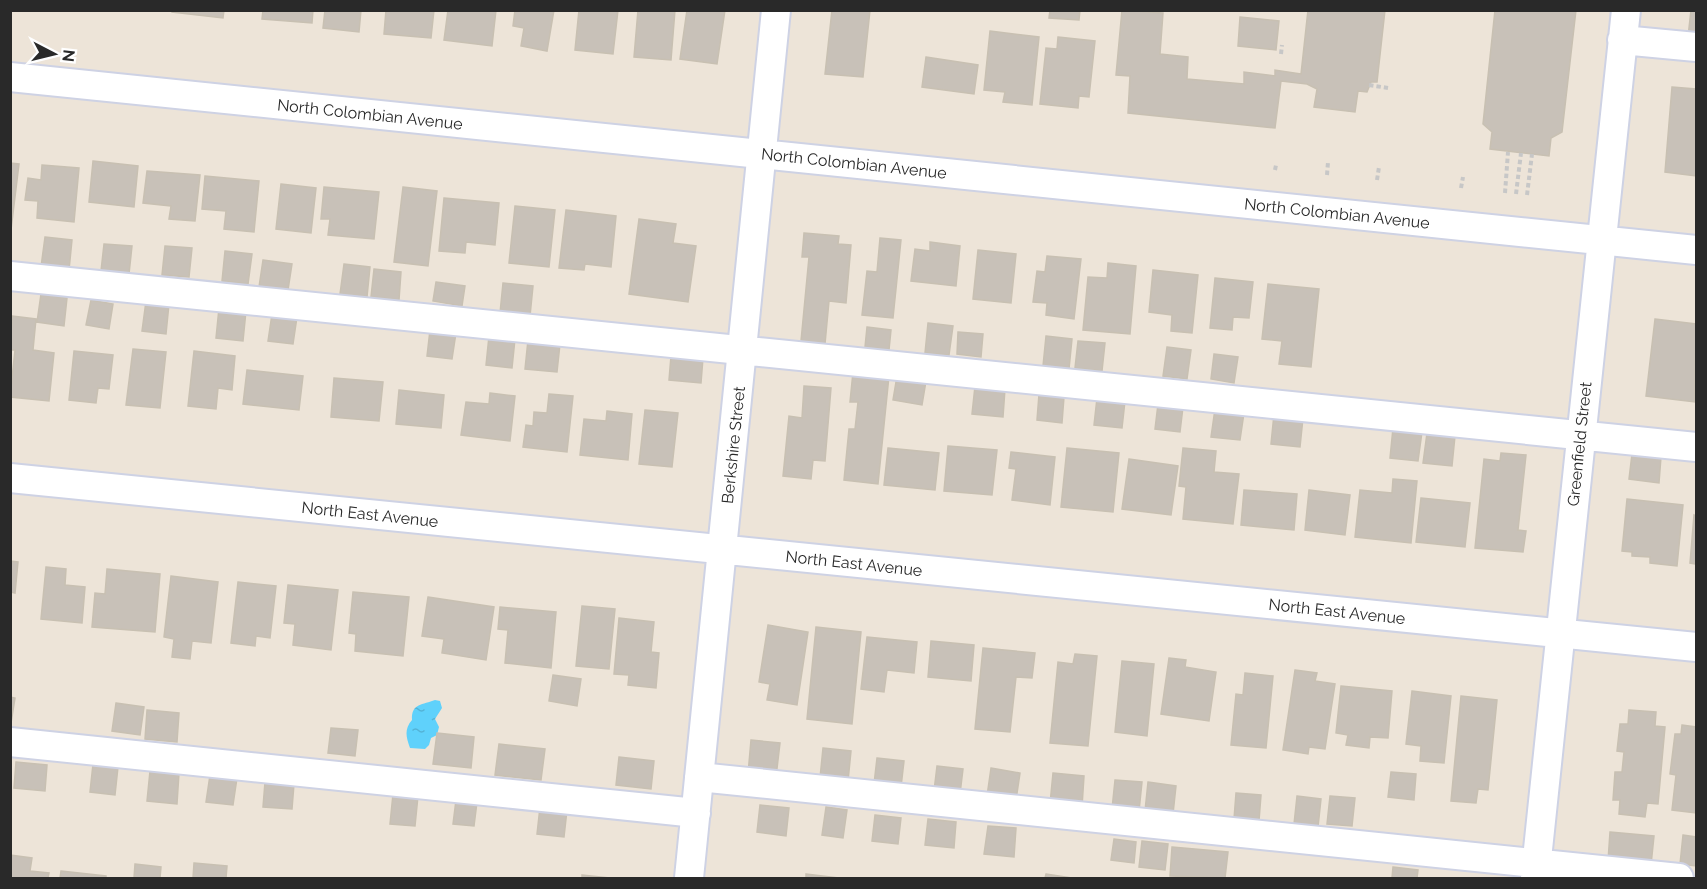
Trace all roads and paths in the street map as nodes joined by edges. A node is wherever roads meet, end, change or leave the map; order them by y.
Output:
1 (776, 10) edge
2 (1626, 10) edge
3 (1622, 40) junction
4 (1282, 45) dead end
5 (1696, 47) edge
6 (1281, 54) dead end
7 (10, 77) edge
8 (1370, 85) dead end
9 (1388, 88) dead end
10 (1508, 152) dead end
11 (762, 153) junction
12 (1521, 153) dead end
13 (1532, 154) dead end
14 (1328, 162) dead end
15 (1379, 167) dead end
16 (1327, 175) dead end
17 (1463, 177) dead end
18 (1377, 180) dead end
19 (1461, 189) dead end
20 (1505, 193) dead end
21 (1516, 194) dead end
22 (1527, 195) dead end
23 (1601, 240) junction
24 (1696, 250) edge
25 (10, 276) edge
26 (742, 350) junction
27 (1581, 435) junction
28 (1696, 447) edge
29 (10, 478) edge
30 (723, 550) junction
31 (1559, 633) junction
32 (1696, 647) edge
33 (10, 742) edge
34 (699, 777) junction
35 (696, 813) junction
36 (1536, 871) edge
37 (690, 879) edge
38 (1679, 879) edge

1 - 11 street, Berkshire Street
2 - 3 street, Greenfield Street
3 - 5 street
3 - 23 street, Greenfield Street
4 - 6 path
7 - 11 street, North Colombian Avenue
8 - 9 path
10 - 20 path
11 - 23 street, North Colombian Avenue
11 - 26 street, Berkshire Street
12 - 21 path
13 - 22 path
14 - 16 path
15 - 18 path
17 - 19 path
23 - 24 street, North Colombian Avenue
23 - 27 street, Greenfield Street
25 - 26 street
26 - 27 street
26 - 30 street, Berkshire Street
27 - 28 street
27 - 31 street, Greenfield Street
29 - 30 street, North East Avenue
30 - 31 street, North East Avenue
30 - 34 street, Berkshire Street
31 - 32 street, North East Avenue
31 - 36 street, Greenfield Street
33 - 35 street
34 - 35 street, Berkshire Street
34 - 36 street
35 - 37 street, Berkshire Street
36 - 38 street

